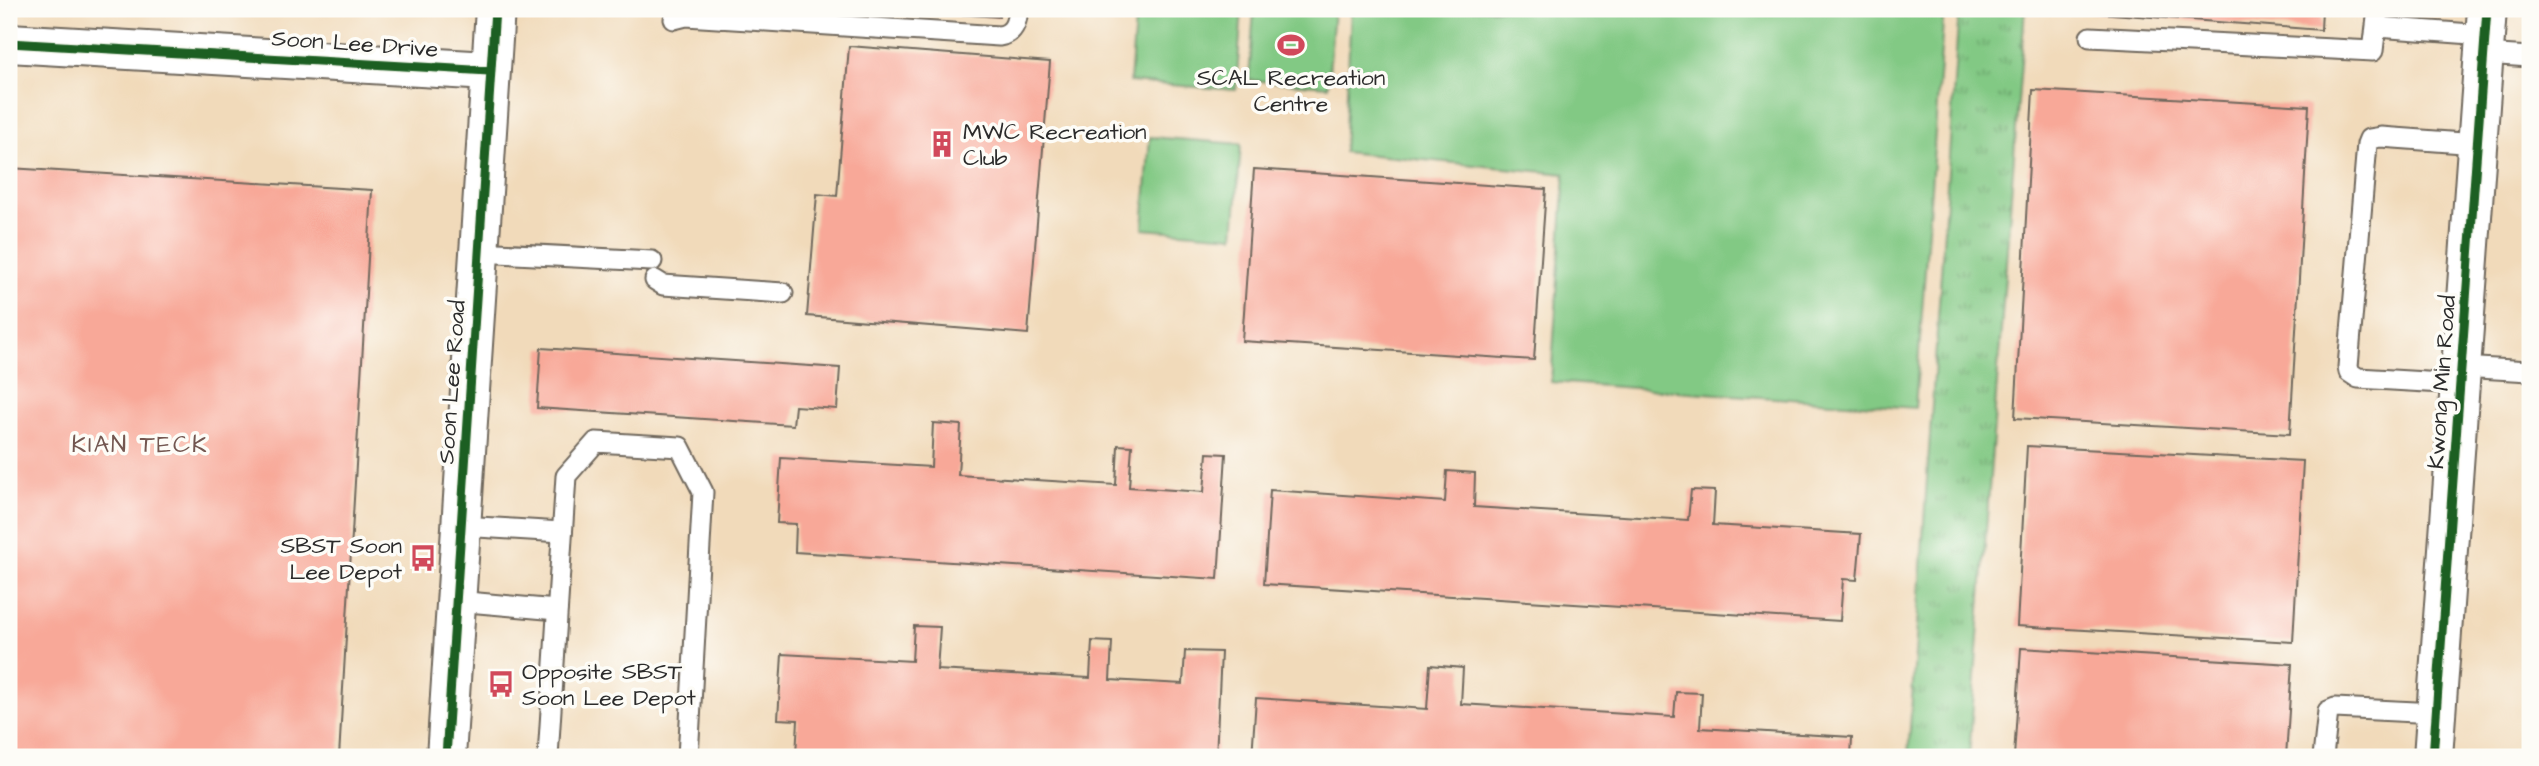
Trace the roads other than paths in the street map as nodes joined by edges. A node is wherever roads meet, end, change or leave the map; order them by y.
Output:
1 (495, 9) edge
2 (1018, 9) edge
3 (2377, 18) edge
4 (674, 19) dead end
5 (2485, 33) edge
6 (2090, 37) dead end
7 (9, 43) edge
8 (2530, 57) edge
9 (489, 71) junction
10 (2477, 145) junction
11 (478, 252) junction
12 (783, 293) dead end
13 (2530, 371) edge
14 (2460, 376) junction
15 (461, 526) junction
16 (562, 532) junction
17 (456, 601) junction
18 (557, 610) junction
19 (2436, 713) junction
20 (446, 757) edge
21 (548, 757) edge
22 (688, 757) edge
23 (2323, 757) edge
24 (2433, 757) edge

1 - 9 street, Soon Lee Road
2 - 4 lane
3 - 5 lane
3 - 6 lane
5 - 8 lane
5 - 10 street, Kwong Min Road
7 - 9 street, Soon Lee Drive
9 - 11 street, Soon Lee Road
10 - 14 street, Kwong Min Road
10 - 14 lane
11 - 12 lane
11 - 15 street, Soon Lee Road
13 - 14 lane
14 - 19 street, Kwong Min Road
15 - 16 lane
15 - 17 street, Soon Lee Road
16 - 18 lane
16 - 22 lane
17 - 18 lane
17 - 20 street, Soon Lee Road
18 - 21 lane
19 - 23 lane
19 - 24 street, Kwong Min Road

